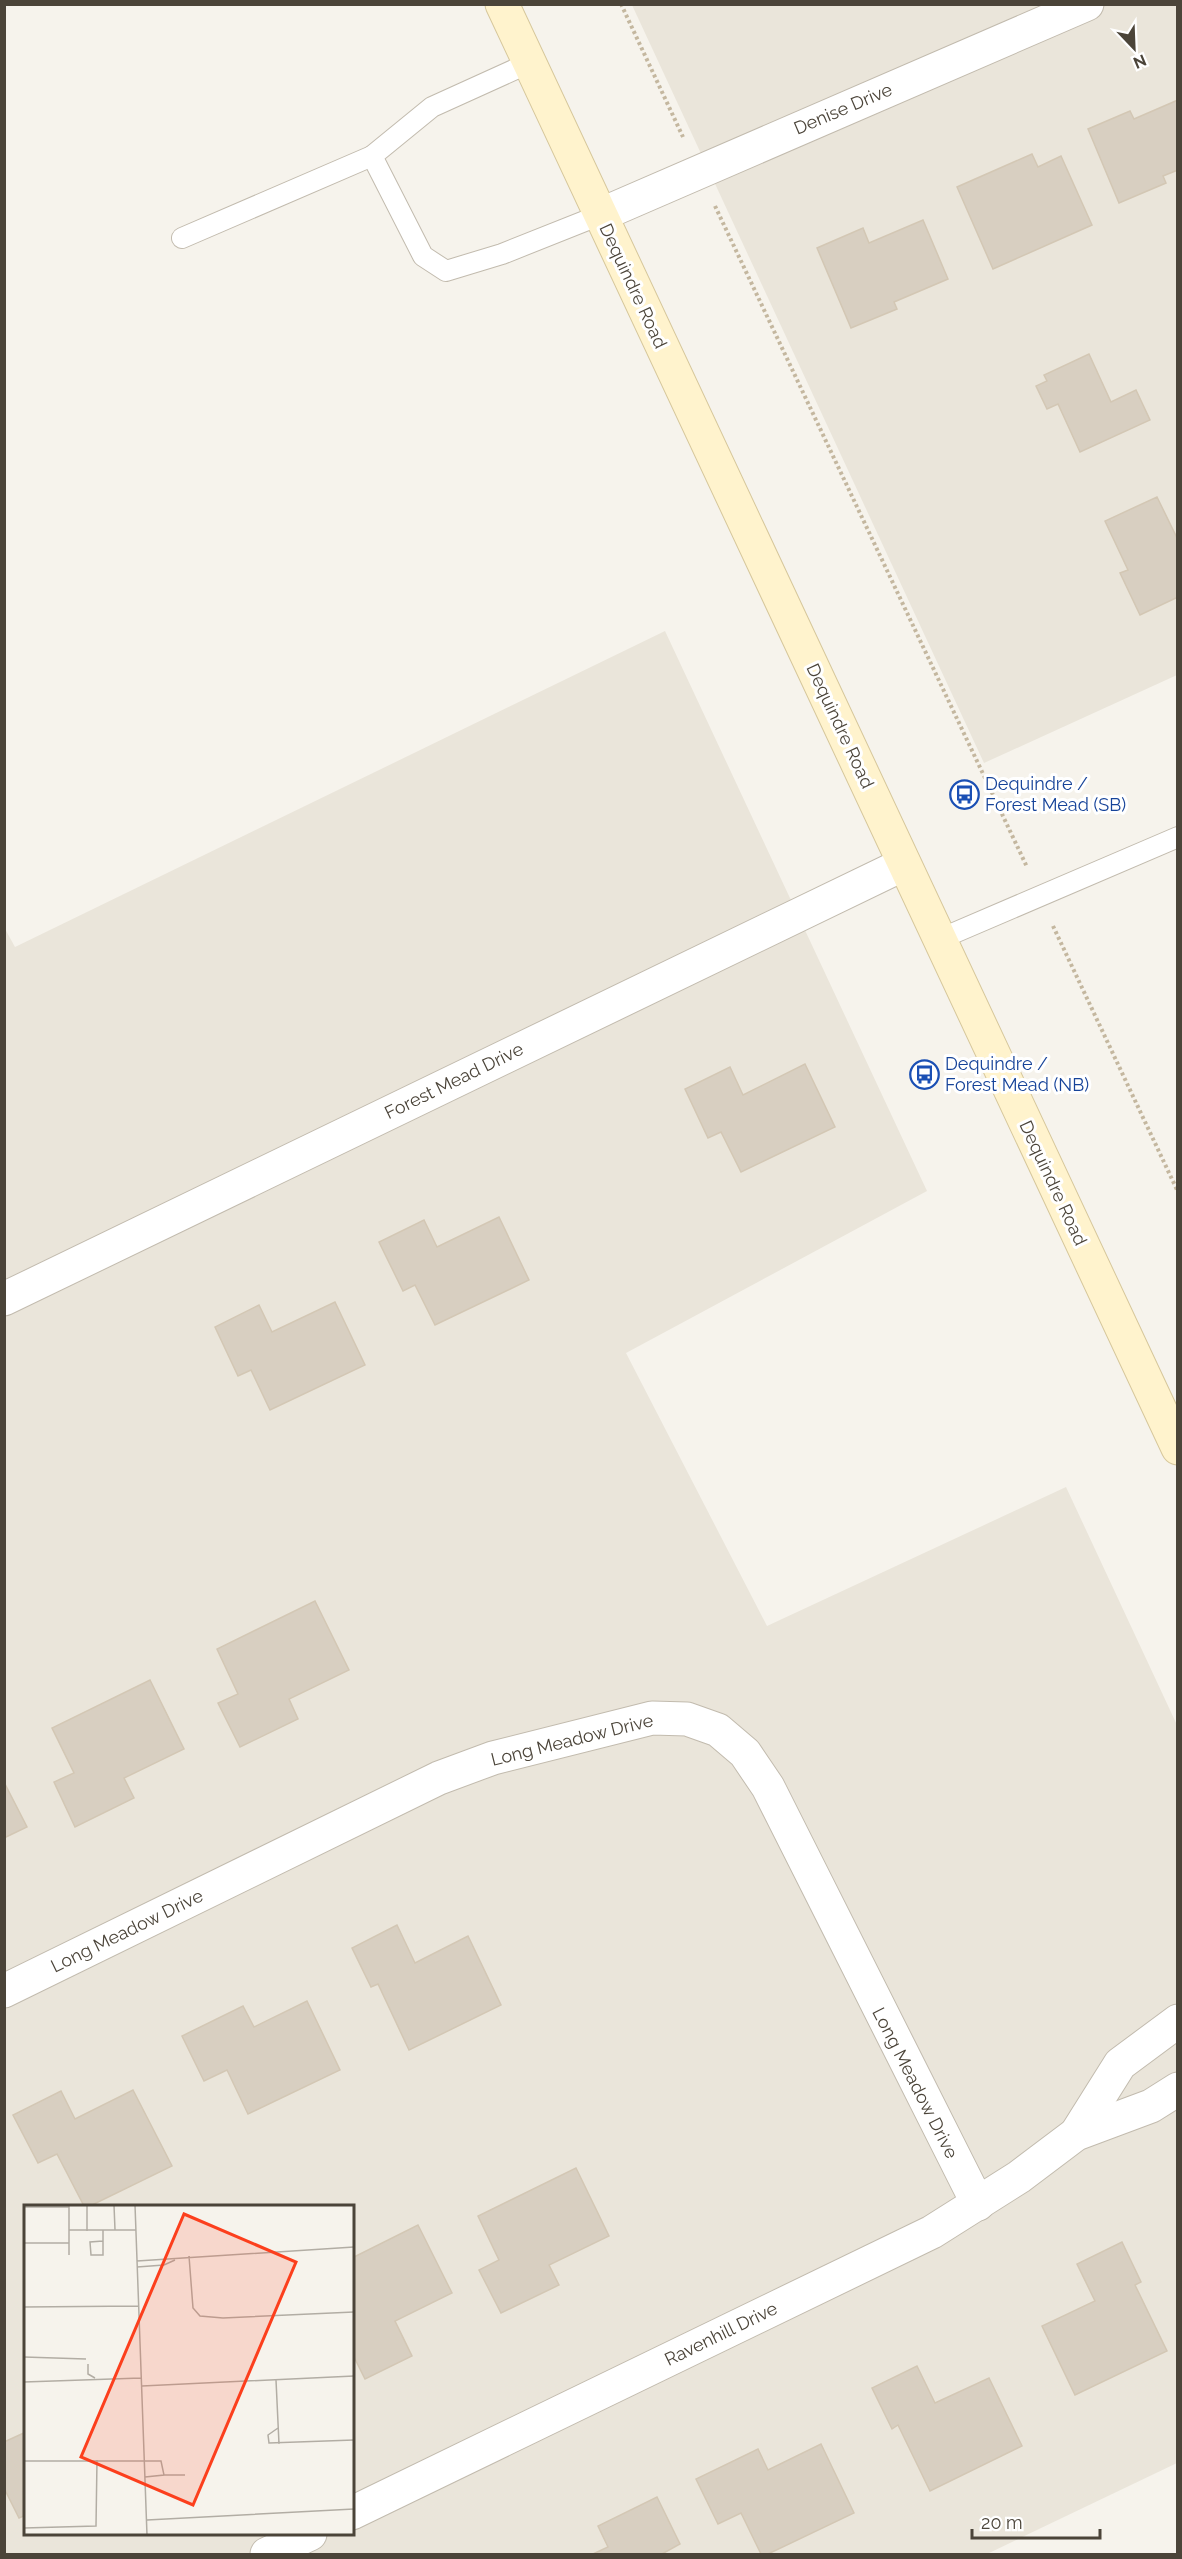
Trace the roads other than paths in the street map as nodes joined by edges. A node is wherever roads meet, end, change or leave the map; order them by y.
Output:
1 (502, 4) edge
2 (1087, 4) edge
3 (1021, 17) edge
4 (529, 63) junction
5 (372, 156) junction
6 (600, 215) junction
7 (182, 238) dead end
8 (1178, 837) edge
9 (904, 864) junction
10 (939, 939) junction
11 (4, 1299) edge
12 (1178, 1448) edge
13 (4, 1991) edge
14 (1178, 2021) edge
15 (1178, 2089) edge
16 (1076, 2134) junction
17 (978, 2204) junction
18 (354, 2512) edge
19 (308, 2535) edge
20 (267, 2554) edge

1 - 4 main road, Dequindre Road
2 - 3 street, Denise Drive
3 - 6 street, Denise Drive
4 - 5 lane
4 - 6 main road, Dequindre Road
5 - 6 lane
5 - 7 lane
6 - 9 main road, Dequindre Road
8 - 10 lane
9 - 10 main road, Dequindre Road
9 - 11 street, Forest Mead Drive
10 - 12 main road, Dequindre Road
13 - 17 street, Long Meadow Drive
14 - 16 street, Ravenhill Drive
15 - 16 street, Ravenhill Drive
16 - 17 street, Ravenhill Drive
17 - 18 street, Ravenhill Drive
19 - 20 street

